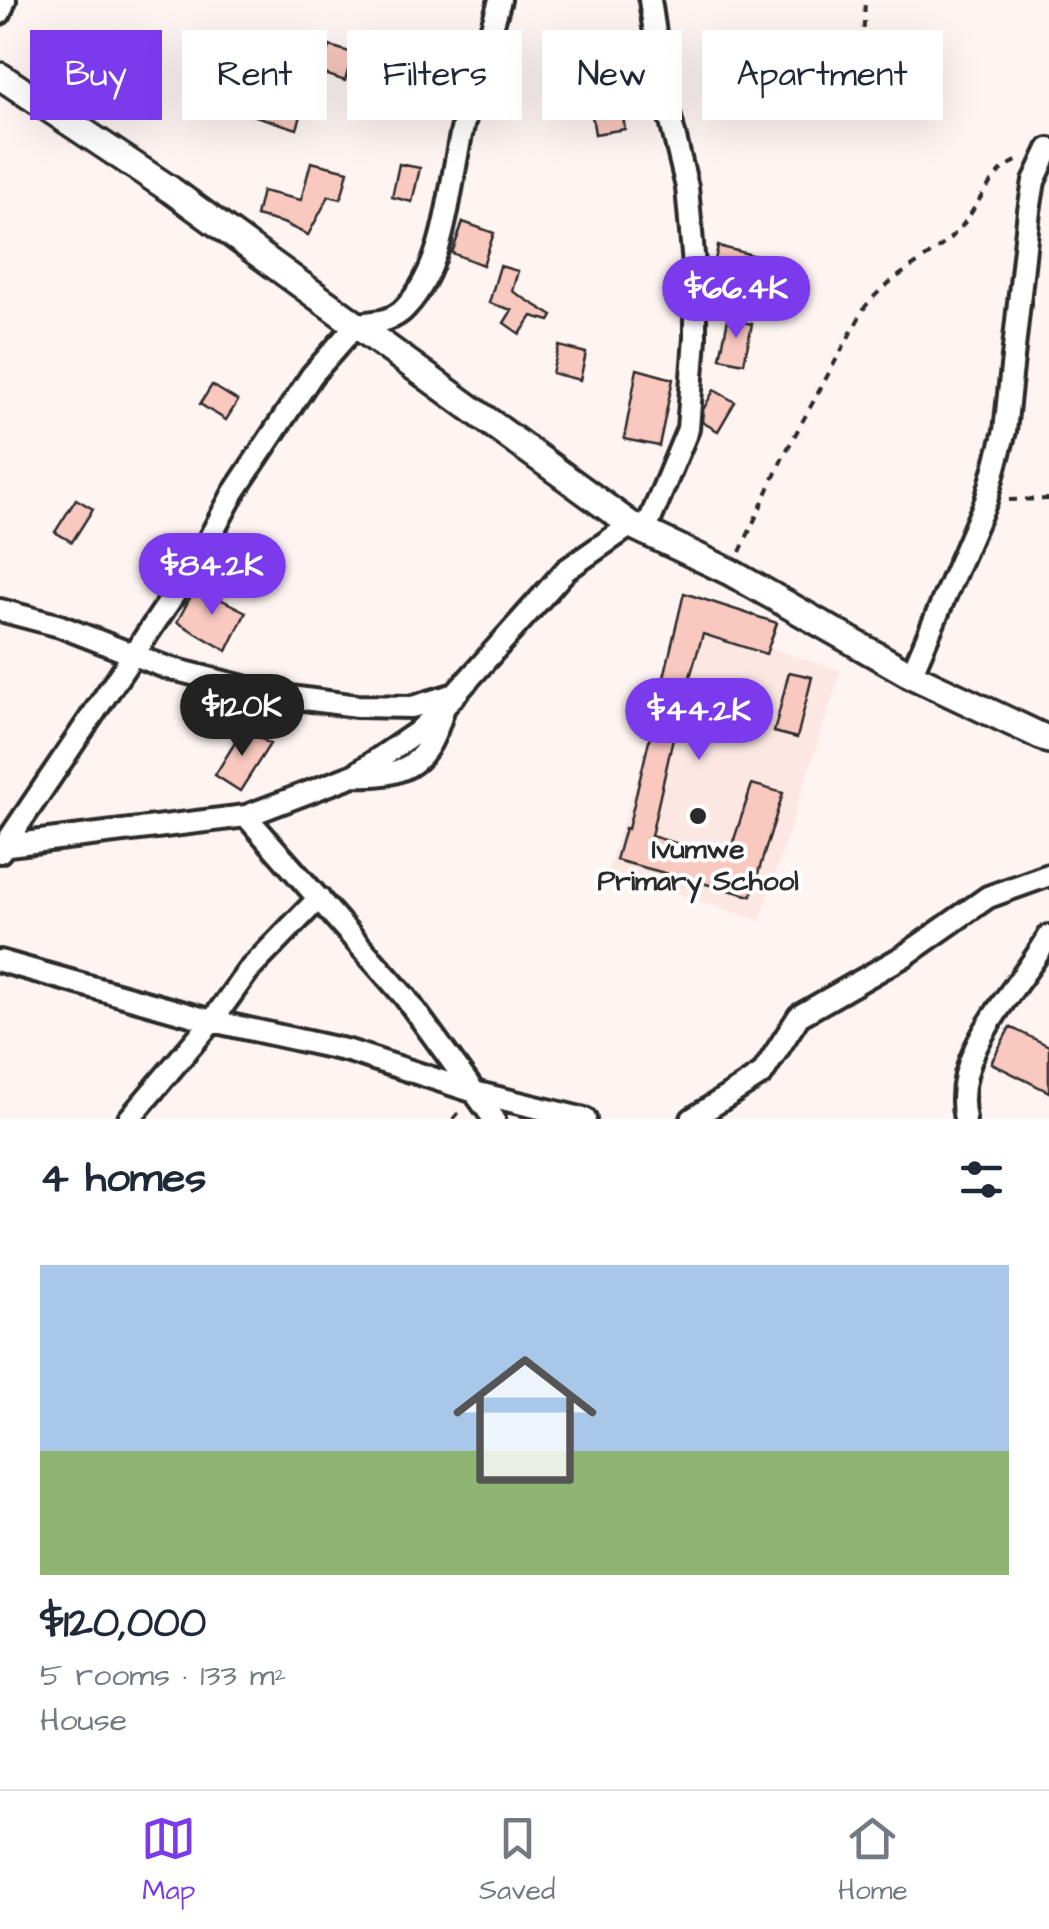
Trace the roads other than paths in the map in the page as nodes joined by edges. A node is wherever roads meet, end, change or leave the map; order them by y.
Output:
1 (5, 0) edge
2 (500, 0) edge
3 (650, 0) edge
4 (0, 13) edge
5 (0, 76) edge
6 (1045, 155) edge
7 (357, 324) junction
8 (638, 528) junction
9 (0, 610) edge
10 (132, 655) junction
11 (910, 675) junction
12 (450, 701) junction
13 (1049, 740) edge
14 (246, 816) junction
15 (1, 848) edge
16 (1049, 875) edge
17 (319, 898) junction
18 (1049, 936) edge
19 (0, 961) edge
20 (212, 1021) junction
21 (478, 1093) junction
22 (129, 1119) edge
23 (494, 1119) edge
24 (585, 1119) edge
25 (692, 1119) edge
26 (965, 1119) edge

1 - 4 street
2 - 7 street
3 - 8 street
5 - 7 street
6 - 11 street
7 - 8 street
7 - 10 street
8 - 11 street
8 - 12 street
9 - 10 street
10 - 12 street
10 - 15 street
11 - 13 street
12 - 14 street
14 - 15 street
14 - 17 street
16 - 25 street
17 - 20 street
17 - 21 street
18 - 26 street
19 - 20 street
20 - 21 street
20 - 22 street
21 - 23 street
21 - 24 street

